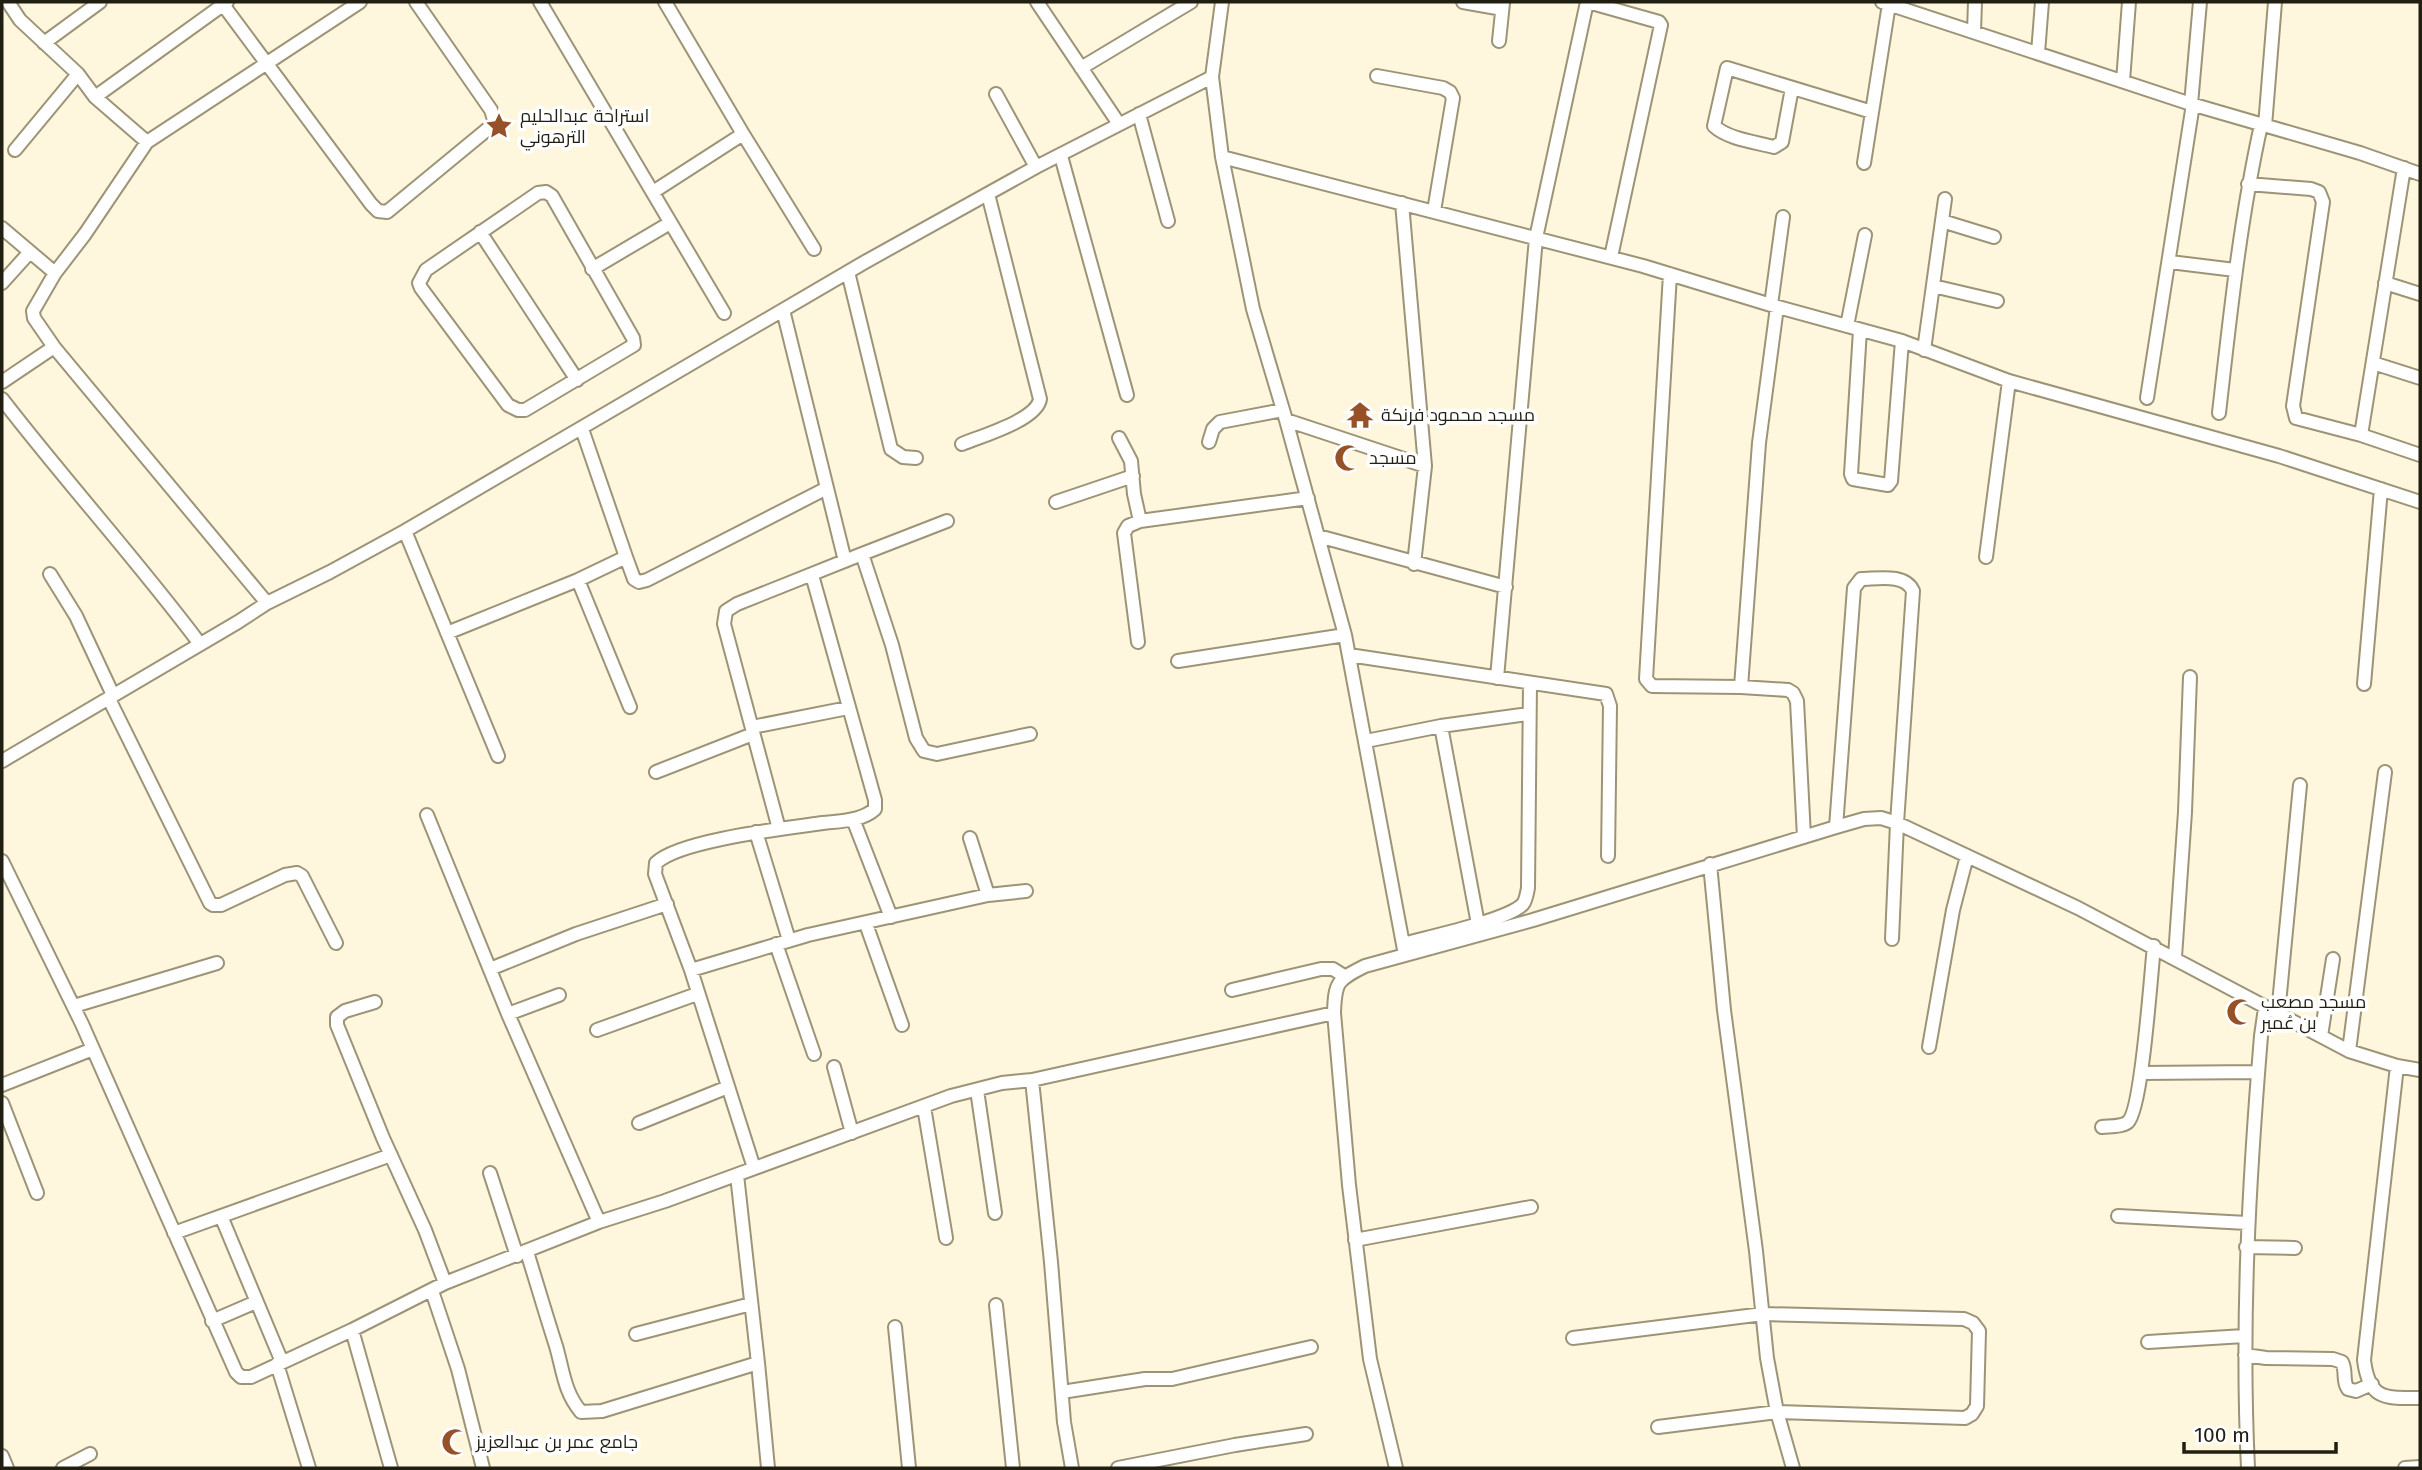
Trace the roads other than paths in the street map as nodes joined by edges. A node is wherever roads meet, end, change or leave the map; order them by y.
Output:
1 (8, 2) edge
2 (100, 2) edge
3 (360, 2) edge
4 (416, 2) edge
5 (540, 2) edge
6 (665, 2) edge
7 (1037, 2) edge
8 (1191, 2) edge
9 (1222, 2) edge
10 (1463, 2) edge
11 (1588, 2) edge
12 (1976, 2) edge
13 (2042, 2) edge
14 (2129, 2) edge
15 (2200, 2) edge
16 (2275, 2) edge
17 (224, 3) edge
18 (1503, 3) edge
19 (1885, 3) edge
20 (1906, 6) edge
21 (1974, 32) junction
22 (1499, 41) dead end
23 (44, 43) junction
24 (2038, 53) junction
25 (266, 62) junction
26 (1081, 68) junction
27 (78, 74) junction
28 (1377, 76) dead end
29 (1212, 77) junction
30 (2123, 81) junction
31 (1792, 88) junction
32 (996, 93) dead end
33 (95, 97) junction
34 (2192, 104) junction
35 (1872, 112) junction
36 (1139, 114) junction
37 (1119, 124) junction
38 (2263, 126) junction
39 (743, 134) junction
40 (147, 142) junction
41 (15, 150) dead end
42 (1061, 156) junction
43 (1223, 157) junction
44 (1864, 163) dead end
45 (1036, 167) junction
46 (2404, 168) junction
47 (2420, 174) edge
48 (2248, 184) junction
49 (653, 192) junction
50 (988, 194) junction
51 (1945, 199) dead end
52 (1402, 203) junction
53 (1434, 211) junction
54 (1783, 217) dead end
55 (1168, 221) dead end
56 (1942, 221) junction
57 (670, 223) junction
58 (2, 228) edge
59 (480, 233) junction
60 (1865, 235) dead end
61 (1994, 237) dead end
62 (1536, 238) junction
63 (814, 249) dead end
64 (29, 253) junction
65 (1611, 257) junction
66 (2170, 262) junction
67 (592, 269) junction
68 (2235, 270) junction
69 (848, 272) junction
70 (55, 273) junction
71 (1670, 274) junction
72 (2, 283) edge
73 (2385, 283) junction
74 (1933, 286) junction
75 (2420, 293) edge
76 (1997, 301) dead end
77 (1774, 306) junction
78 (783, 310) junction
79 (724, 313) dead end
80 (1847, 326) junction
81 (1860, 330) junction
82 (1902, 341) junction
83 (54, 347) junction
84 (1924, 350) junction
85 (2373, 363) junction
86 (2420, 378) edge
87 (577, 380) junction
88 (2009, 381) junction
89 (2, 382) edge
90 (1127, 395) dead end
91 (2147, 398) dead end
92 (2, 399) edge
93 (2219, 413) dead end
94 (1285, 415) junction
95 (582, 429) junction
96 (2361, 435) junction
97 (1119, 438) dead end
98 (1209, 442) dead end
99 (962, 444) dead end
100 (2420, 455) edge
101 (916, 458) dead end
102 (1426, 466) junction
103 (1133, 477) junction
104 (827, 488) junction
105 (2381, 489) junction
106 (1308, 498) junction
107 (1056, 502) dead end
108 (2420, 502) edge
109 (947, 521) dead end
110 (1140, 522) junction
111 (405, 531) junction
112 (1318, 536) junction
113 (862, 554) junction
114 (626, 557) junction
115 (1986, 557) dead end
116 (845, 561) junction
117 (1414, 564) junction
118 (51, 574) dead end
119 (813, 575) junction
120 (578, 580) junction
121 (1506, 587) junction
122 (267, 603) junction
123 (447, 633) junction
124 (1345, 635) junction
125 (1138, 642) dead end
126 (200, 644) junction
127 (1349, 655) junction
128 (1178, 661) dead end
129 (2190, 677) dead end
130 (1497, 678) junction
131 (1530, 683) junction
132 (2364, 684) dead end
133 (1741, 687) junction
134 (111, 697) junction
135 (630, 706) dead end
136 (848, 708) junction
137 (1528, 714) junction
138 (1441, 726) junction
139 (752, 730) junction
140 (1030, 734) dead end
141 (1366, 741) junction
142 (498, 756) dead end
143 (2, 761) edge
144 (656, 772) dead end
145 (2385, 772) dead end
146 (2300, 785) dead end
147 (428, 815) dead end
148 (853, 819) junction
149 (1897, 823) junction
150 (1836, 827) junction
151 (779, 829) junction
152 (756, 832) junction
153 (1804, 837) junction
154 (970, 838) dead end
155 (1608, 856) dead end
156 (1967, 856) junction
157 (2, 861) edge
158 (1710, 864) junction
159 (1026, 891) dead end
160 (988, 895) junction
161 (667, 904) junction
162 (891, 917) junction
163 (866, 923) junction
164 (1478, 924) junction
165 (1892, 939) dead end
166 (782, 942) junction
167 (336, 943) dead end
168 (2154, 946) junction
169 (1404, 949) junction
170 (2175, 957) junction
171 (2333, 959) dead end
172 (216, 963) dead end
173 (490, 969) junction
174 (691, 970) junction
175 (1344, 976) junction
176 (1232, 990) dead end
177 (697, 994) junction
178 (559, 995) dead end
179 (375, 1002) dead end
180 (74, 1006) junction
181 (2265, 1008) junction
182 (1334, 1013) junction
183 (508, 1014) junction
184 (2278, 1014) junction
185 (902, 1025) dead end
186 (597, 1030) dead end
187 (2321, 1036) junction
188 (1930, 1047) dead end
189 (93, 1049) junction
190 (2349, 1051) junction
191 (814, 1054) dead end
192 (2397, 1066) junction
193 (834, 1067) dead end
194 (2420, 1070) edge
195 (2258, 1072) junction
196 (2141, 1073) junction
197 (1032, 1080) junction
198 (2, 1085) edge
199 (728, 1087) junction
200 (976, 1090) junction
201 (2, 1103) edge
202 (924, 1107) junction
203 (639, 1123) dead end
204 (2102, 1127) dead end
205 (852, 1133) junction
206 (391, 1155) junction
207 (754, 1168) junction
208 (489, 1173) dead end
209 (737, 1175) junction
210 (37, 1193) dead end
211 (1531, 1207) dead end
212 (995, 1213) dead end
213 (221, 1216) junction
214 (2118, 1216) dead end
215 (599, 1222) junction
216 (2247, 1223) junction
217 (174, 1233) junction
218 (946, 1238) dead end
219 (1355, 1240) junction
220 (2246, 1247) junction
221 (2295, 1248) dead end
222 (522, 1254) junction
223 (445, 1283) junction
224 (432, 1291) junction
225 (256, 1301) junction
226 (751, 1304) junction
227 (996, 1305) dead end
228 (1763, 1314) junction
229 (212, 1321) junction
230 (895, 1328) dead end
231 (352, 1331) junction
232 (636, 1334) dead end
233 (2244, 1336) junction
234 (1573, 1338) dead end
235 (2148, 1342) dead end
236 (1311, 1347) dead end
237 (2245, 1355) junction
238 (279, 1363) junction
239 (758, 1363) junction
240 (2372, 1384) junction
241 (1062, 1392) junction
242 (2420, 1398) edge
243 (1777, 1412) junction
244 (1658, 1427) dead end
245 (1306, 1434) dead end
246 (90, 1454) dead end
247 (2, 1456) edge
248 (478, 1467) edge
249 (2420, 1467) edge
250 (7, 1468) edge
251 (63, 1468) edge
252 (309, 1468) edge
253 (391, 1468) edge
254 (768, 1468) edge
255 (909, 1468) edge
256 (1013, 1468) edge
257 (1072, 1468) edge
258 (1118, 1468) edge
259 (1396, 1468) edge
260 (1793, 1468) edge
261 (2248, 1468) edge
262 (2405, 1468) edge

1 - 23 street
2 - 23 street
3 - 25 street
4 - 25 street
5 - 49 street
6 - 39 street
7 - 26 street
8 - 26 street
9 - 29 street
10 - 18 street
11 - 62 street
11 - 65 street
12 - 21 street
13 - 24 street
14 - 30 street
15 - 34 street
16 - 38 street
17 - 25 street
17 - 33 street
18 - 22 street
19 - 20 street
19 - 35 street
20 - 21 street
21 - 24 street
23 - 27 street
24 - 30 street
25 - 40 street
26 - 37 street
27 - 33 street
27 - 41 street
28 - 53 street
29 - 36 street
29 - 43 street
30 - 34 street
31 - 31 street
31 - 35 street
32 - 45 street
33 - 40 street
34 - 38 street
34 - 66 street
35 - 44 street
36 - 37 street
36 - 55 street
37 - 42 street
38 - 46 street
38 - 48 street
39 - 49 street
39 - 63 street
40 - 70 street
42 - 45 street
42 - 90 street
43 - 52 street
43 - 94 street
45 - 50 street
46 - 47 street
46 - 73 street
48 - 68 street
48 - 96 street
49 - 57 street
50 - 69 street
50 - 99 street
51 - 56 street
52 - 53 street
52 - 102 street
53 - 62 street
54 - 77 street
56 - 61 street
56 - 74 street
57 - 67 street
57 - 79 street
58 - 64 street
59 - 67 street
59 - 87 street
59 - 87 street
60 - 80 street
62 - 65 street
62 - 121 street
64 - 70 street
64 - 72 street
65 - 71 street
66 - 68 street
66 - 91 street
67 - 87 street
68 - 93 street
69 - 78 street
69 - 101 street
70 - 83 street
71 - 77 street
71 - 133 street
73 - 75 street
73 - 85 street
74 - 76 street
74 - 84 street
77 - 80 street
77 - 133 street
78 - 95 street
78 - 104 street
80 - 81 street
81 - 82 street
81 - 82 street
82 - 84 street
83 - 89 street
83 - 122 street
84 - 88 street
85 - 86 street
85 - 96 street
88 - 105 street
88 - 115 street
92 - 126 street
94 - 98 street
94 - 102 street
94 - 106 street
95 - 111 street
95 - 114 street
96 - 100 street
97 - 103 street
102 - 117 street
103 - 107 street
103 - 110 street
104 - 114 street
104 - 116 street
105 - 108 street
105 - 132 street
106 - 110 street
106 - 112 street
109 - 113 street
110 - 125 street
111 - 122 street
111 - 123 street
112 - 117 street
112 - 124 street
113 - 116 street
113 - 140 street
114 - 120 street
116 - 119 street
117 - 121 street
118 - 134 street
119 - 136 street
119 - 139 street
120 - 123 street
120 - 135 street
121 - 130 street
122 - 126 street
123 - 142 street
124 - 127 street
124 - 128 street
126 - 134 street
127 - 130 street
127 - 141 street
129 - 170 street
130 - 131 street
131 - 137 street
131 - 155 street
133 - 153 street
134 - 143 street
134 - 167 street
136 - 139 street
136 - 148 street
137 - 138 street
137 - 164 street
138 - 141 street
138 - 164 street
139 - 144 street
139 - 151 street
141 - 169 street
145 - 190 street
146 - 184 street
147 - 173 street
148 - 151 street
148 - 162 street
149 - 150 street
149 - 150 street
149 - 156 street
149 - 165 street
150 - 153 street
151 - 152 street
152 - 161 street
152 - 166 street
153 - 158 street
154 - 160 street
156 - 168 street
156 - 188 street
157 - 180 street
158 - 169 street
158 - 228 street
159 - 160 street
160 - 162 street
161 - 173 street
161 - 174 street
162 - 163 street
163 - 166 street
163 - 185 street
164 - 169 street
166 - 174 street
166 - 191 street
168 - 170 street
168 - 196 street
169 - 175 street
170 - 181 street
171 - 187 street
172 - 180 street
173 - 183 street
174 - 177 street
175 - 176 street
175 - 182 street
177 - 186 street
177 - 199 street
178 - 183 street
179 - 206 street
180 - 189 street
181 - 184 street
181 - 195 street
182 - 197 street
182 - 219 street
183 - 215 street
184 - 187 street
187 - 190 street
189 - 198 street
189 - 217 street
190 - 192 street
192 - 194 street
192 - 240 street
193 - 205 street
195 - 196 street
195 - 216 street
196 - 204 street
197 - 200 street
197 - 241 street
199 - 203 street
199 - 207 street
200 - 202 street
200 - 212 street
201 - 210 street
202 - 205 street
202 - 218 street
205 - 207 street
206 - 213 street
206 - 223 street
207 - 209 street
208 - 222 street
209 - 215 street
209 - 226 street
211 - 219 street
213 - 217 street
213 - 225 street
214 - 216 street
215 - 222 street
216 - 220 street
217 - 229 street
219 - 259 street
220 - 221 street
220 - 233 street
222 - 223 street
222 - 239 street
223 - 224 street
224 - 231 street
224 - 248 street
225 - 229 street
225 - 238 street
226 - 232 street
226 - 239 street
227 - 256 street
228 - 234 street
228 - 243 street
228 - 243 street
229 - 238 street
230 - 255 street
231 - 238 street
231 - 253 street
233 - 235 street
233 - 237 street
236 - 241 street
237 - 240 street
237 - 261 street
238 - 252 street
239 - 254 street
240 - 242 street
241 - 257 street
243 - 244 street
243 - 260 street
245 - 258 street
246 - 251 street
247 - 250 street
249 - 262 street

